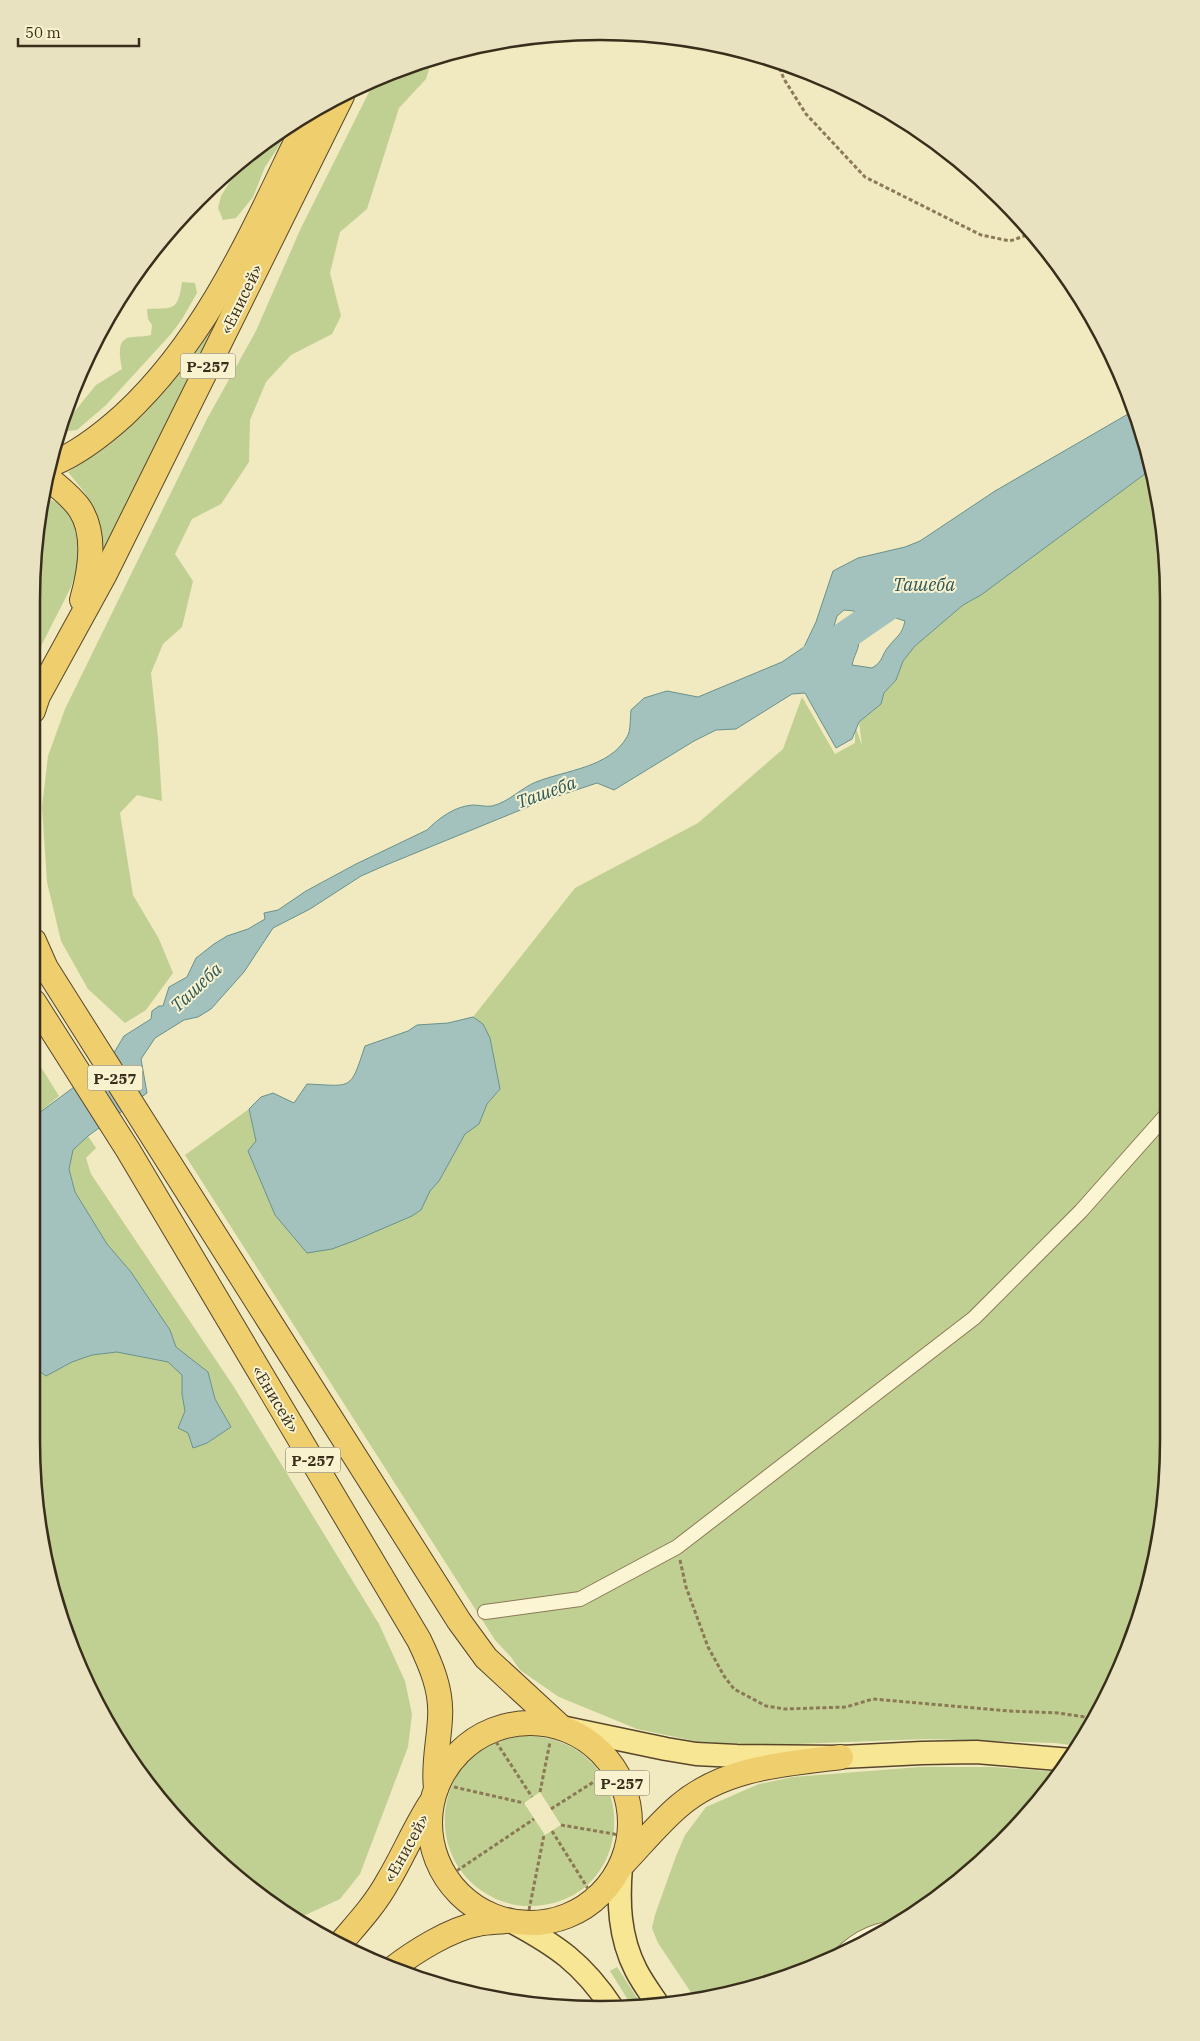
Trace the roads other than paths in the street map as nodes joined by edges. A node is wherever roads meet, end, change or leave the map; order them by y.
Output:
1 (337, 106) edge
2 (304, 125) edge
3 (58, 462) edge
4 (53, 482) edge
5 (72, 635) junction
6 (40, 694) edge
7 (40, 954) edge
8 (40, 1011) edge
9 (1160, 1122) edge
10 (485, 1612) dead end
11 (561, 1727) junction
12 (841, 1757) junction
13 (1061, 1759) edge
14 (434, 1795) junction
15 (621, 1866) junction
16 (518, 1922) junction
17 (879, 1927) edge
18 (344, 1939) edge
19 (846, 1944) edge
20 (399, 1963) edge
21 (654, 1998) edge
22 (607, 2001) edge

1 - 5 highway, «Енисей» / Р-257
2 - 3 highway, «Енисей» / Р-257
4 - 5 highway, «Енисей» / Р-257
5 - 6 highway, «Енисей» / Р-257
7 - 11 highway, «Енисей» / Р-257
8 - 14 highway, «Енисей» / Р-257
9 - 10 street
11 - 12 main road
11 - 14 highway, «Енисей» / Р-257
11 - 15 highway, «Енисей» / Р-257
12 - 13 main road
12 - 15 highway
14 - 16 highway, «Енисей» / Р-257
14 - 18 highway, «Енисей» / Р-257
15 - 16 highway, «Енисей» / Р-257
15 - 21 main road
16 - 20 highway, «Енисей» / Р-257
16 - 22 main road
17 - 19 lane

